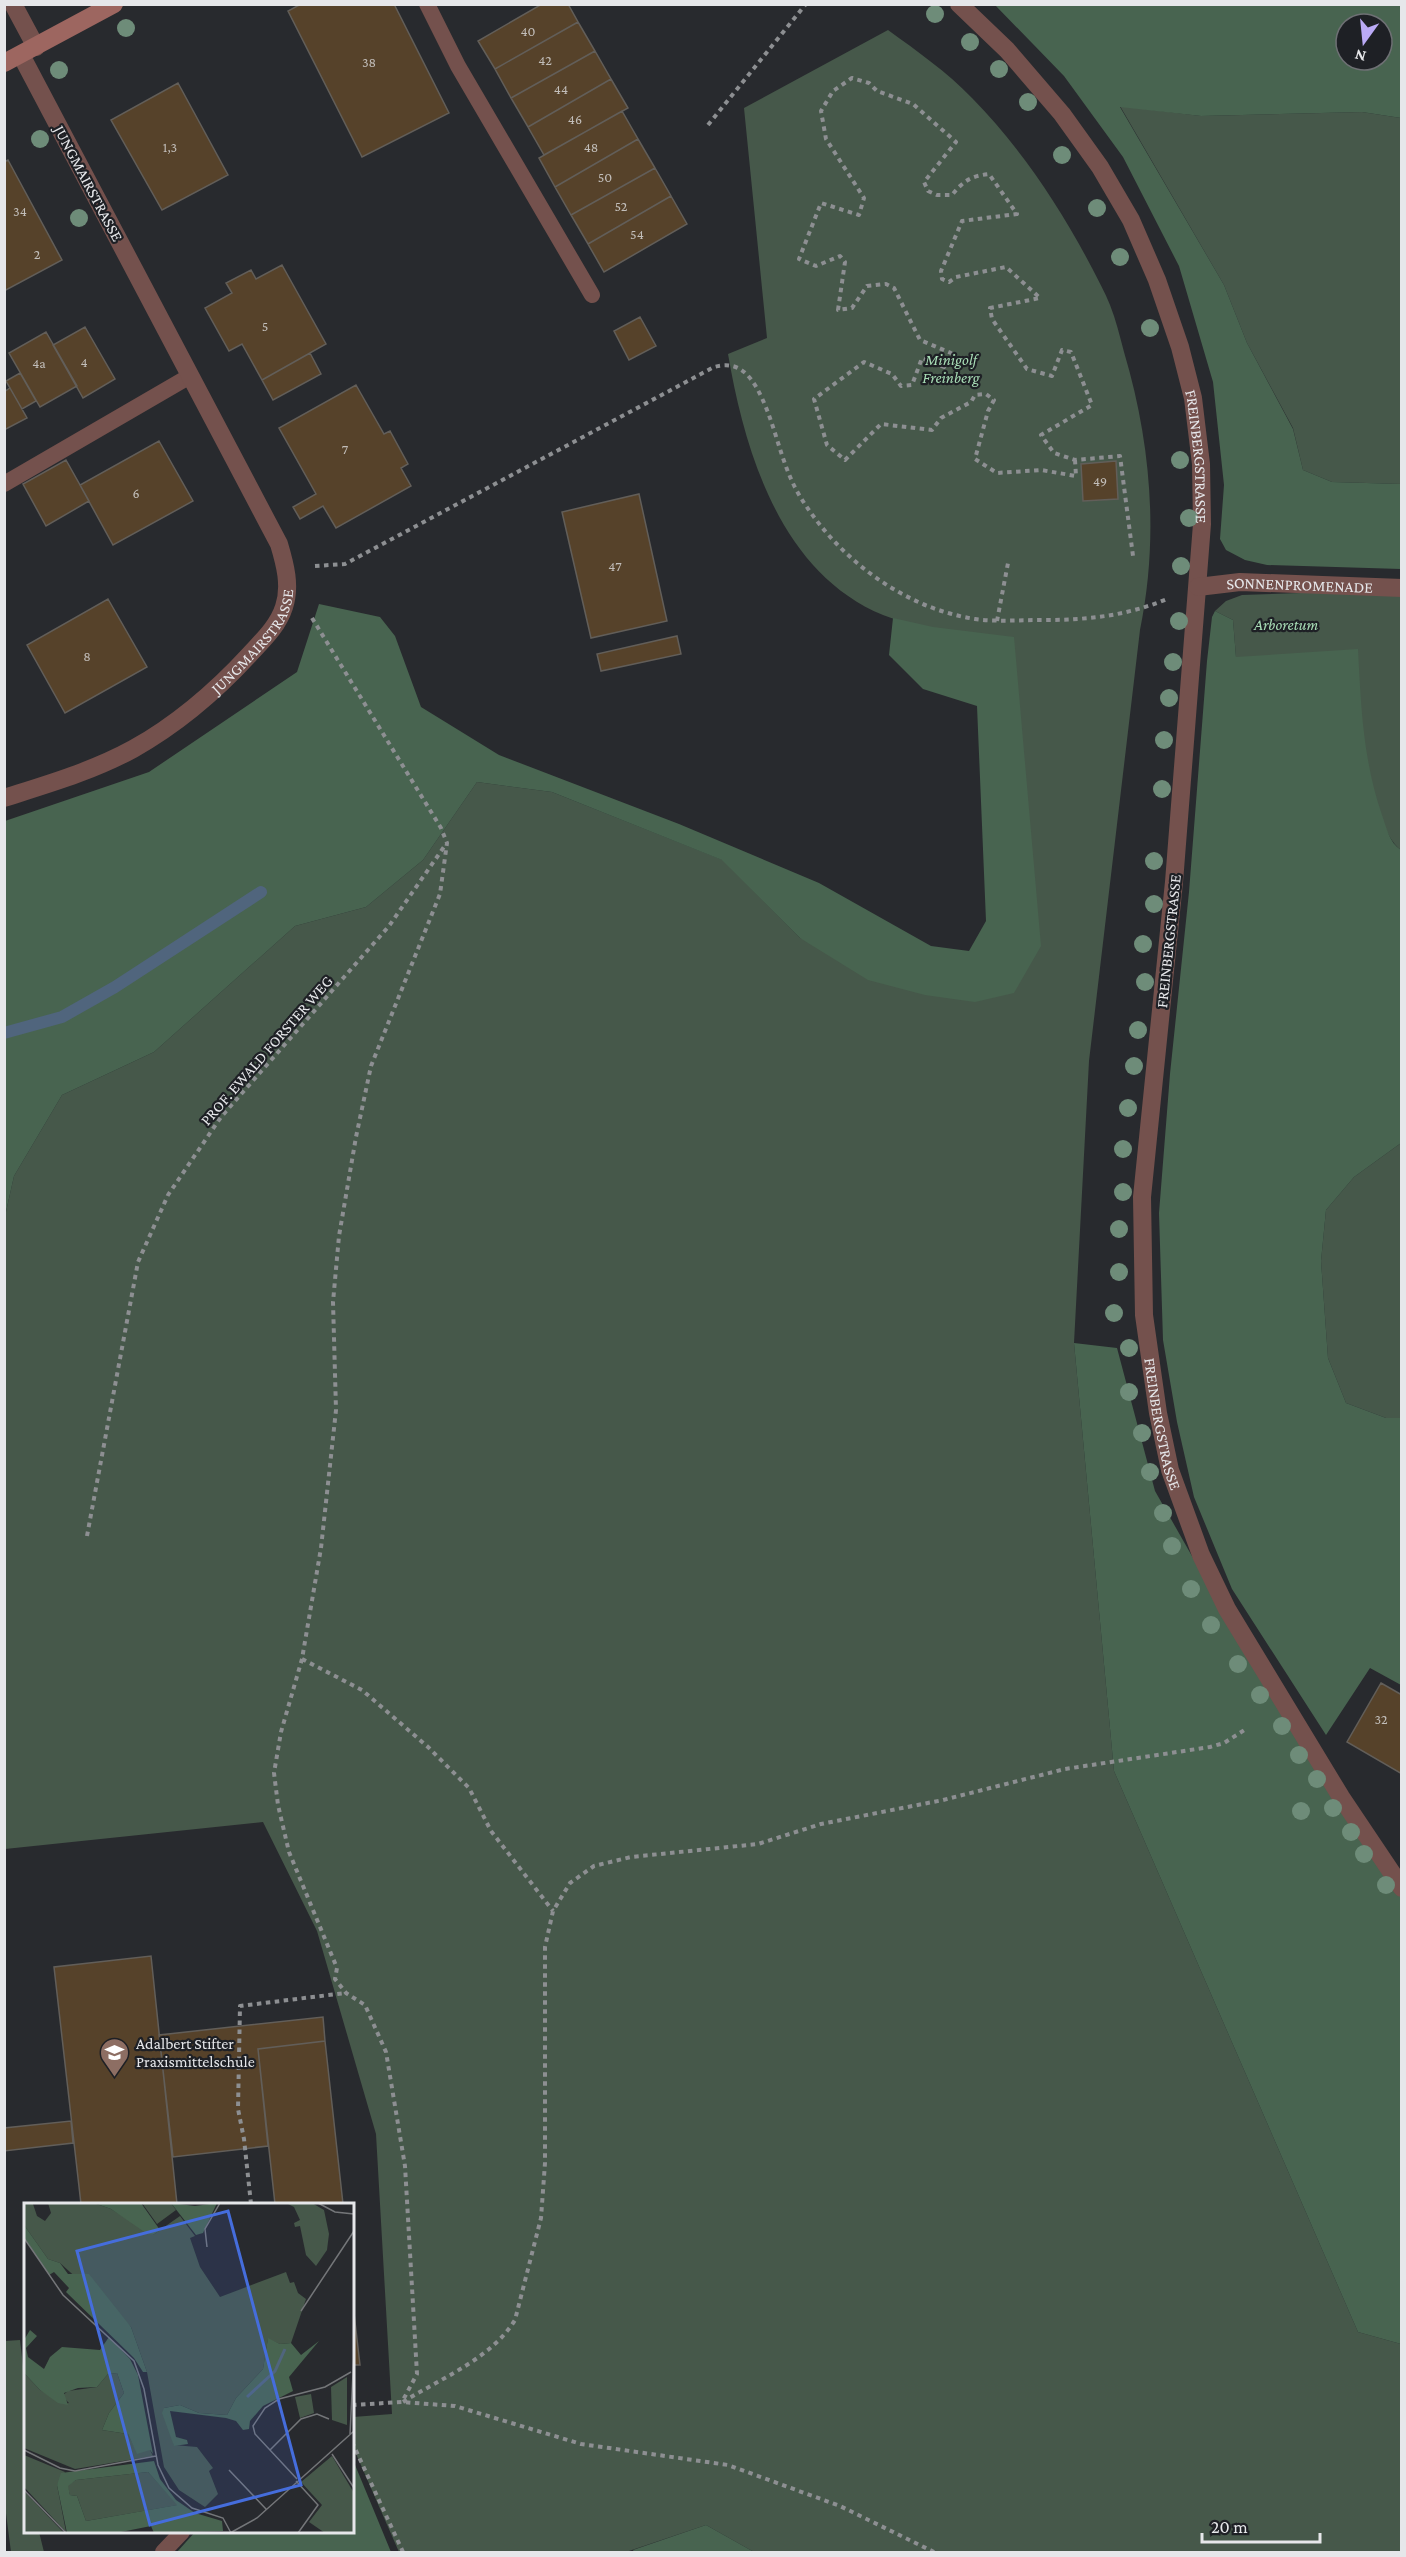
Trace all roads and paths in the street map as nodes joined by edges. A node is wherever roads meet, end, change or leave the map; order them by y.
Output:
1 (13, 4) edge
2 (114, 4) edge
3 (427, 4) edge
4 (806, 4) edge
5 (958, 4) edge
6 (29, 51) junction
7 (4, 63) edge
8 (708, 125) dead end
9 (592, 296) dead end
10 (190, 376) junction
11 (1075, 460) junction
12 (4, 484) edge
13 (1133, 556) dead end
14 (1008, 563) dead end
15 (285, 566) junction
16 (1198, 587) junction
17 (1401, 588) edge
18 (1153, 605) dead end
19 (308, 613) dead end
20 (997, 621) junction
21 (4, 798) edge
22 (447, 843) junction
23 (87, 1536) dead end
24 (302, 1659) junction
25 (1246, 1729) dead end
26 (1401, 1888) edge
27 (553, 1911) junction
28 (346, 1993) junction
29 (251, 2203) edge
30 (402, 2402) junction
31 (354, 2405) edge
32 (354, 2446) edge
33 (181, 2533) edge
34 (163, 2553) edge
35 (403, 2553) edge
36 (934, 2553) edge

1 - 6 street, JUNGMAIRSTRASSE
2 - 6 street
3 - 9 lane
4 - 8 path
5 - 16 street, FREINBERGSTRASSE
6 - 7 street
6 - 10 street, JUNGMAIRSTRASSE
10 - 12 lane
10 - 15 street, JUNGMAIRSTRASSE
11 - 11 path
11 - 13 path
14 - 20 path
15 - 20 path
15 - 21 street, JUNGMAIRSTRASSE
16 - 17 street, SONNENPROMENADE
16 - 26 street, FREINBERGSTRASSE
18 - 20 path
19 - 22 path
22 - 23 path, PROF. EWALD FORSTER WEG
22 - 24 path
24 - 27 path
24 - 28 path
25 - 27 path
27 - 30 path
28 - 29 path
28 - 30 path
30 - 31 path
30 - 36 path
32 - 35 path
33 - 34 lane

